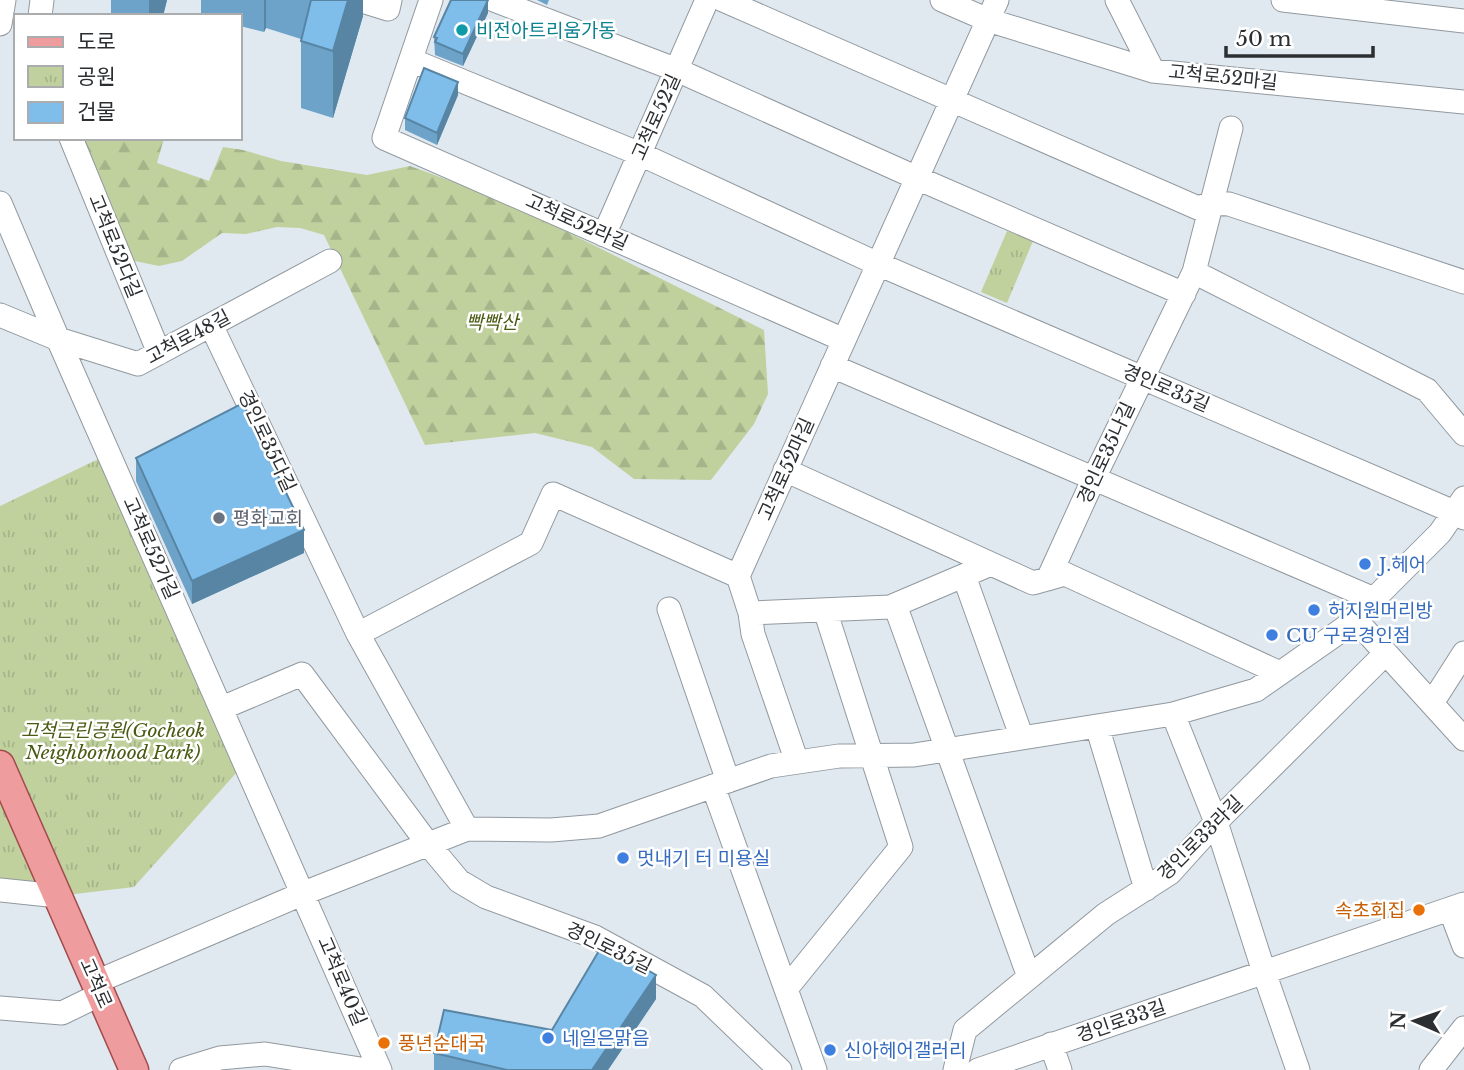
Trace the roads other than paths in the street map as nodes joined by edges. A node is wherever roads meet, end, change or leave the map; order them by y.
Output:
1 (4, 0) edge
2 (359, 0) edge
3 (390, 0) edge
4 (431, 0) edge
5 (494, 0) edge
6 (707, 0) edge
7 (723, 0) edge
8 (942, 0) edge
9 (1117, 0) edge
10 (1283, 0) edge
11 (993, 10) edge
12 (1464, 21) edge
13 (0, 24) edge
14 (411, 60) junction
15 (677, 70) junction
16 (1153, 71) junction
17 (952, 100) junction
18 (1464, 102) edge
19 (1231, 128) dead end
20 (72, 140) edge
21 (640, 154) junction
22 (917, 178) junction
23 (0, 203) edge
24 (1212, 204) junction
25 (604, 235) junction
26 (330, 261) dead end
27 (878, 264) junction
28 (1194, 272) junction
29 (1464, 282) edge
30 (1184, 294) junction
31 (0, 315) edge
32 (211, 325) junction
33 (58, 339) junction
34 (844, 340) junction
35 (159, 353) junction
36 (832, 366) junction
37 (1142, 378) junction
38 (1464, 434) edge
39 (785, 470) junction
40 (1094, 478) junction
41 (1461, 509) edge
42 (991, 564) junction
43 (738, 576) junction
44 (964, 576) junction
45 (1048, 579) junction
46 (1374, 598) junction
47 (895, 605) junction
48 (669, 609) dead end
49 (825, 610) junction
50 (750, 613) junction
51 (1354, 618) junction
52 (358, 634) junction
53 (1387, 653) junction
54 (1464, 653) edge
55 (1280, 673) junction
56 (1432, 703) junction
57 (222, 708) junction
58 (1173, 714) junction
59 (1097, 726) junction
60 (1022, 738) junction
61 (1464, 739) edge
62 (946, 750) junction
63 (873, 755) junction
64 (797, 762) junction
65 (0, 765) edge
66 (721, 784) junction
67 (1216, 822) junction
68 (467, 829) junction
69 (428, 844) junction
70 (1146, 889) junction
71 (0, 890) edge
72 (304, 893) junction
73 (58, 896) junction
74 (1457, 906) edge
75 (1464, 946) edge
76 (1264, 972) junction
77 (1029, 977) junction
78 (98, 988) junction
79 (786, 989) junction
80 (0, 1008) edge
81 (1464, 1028) edge
82 (1051, 1044) junction
83 (134, 1070) edge
84 (181, 1070) edge
85 (367, 1070) edge
86 (380, 1070) edge
87 (780, 1070) edge
88 (815, 1070) edge
89 (955, 1070) edge
90 (978, 1070) edge
91 (1060, 1070) edge
92 (1298, 1070) edge
93 (1431, 1070) edge

1 - 13 street
2 - 3 street
4 - 14 street, 고척로52라길
5 - 15 street
6 - 15 street, 고척로52길
7 - 17 street
8 - 11 street
9 - 16 street
10 - 12 street
11 - 16 street, 고척로52마길
11 - 17 street, 고척로52마길
14 - 21 street
14 - 25 street, 고척로52라길
15 - 21 street, 고척로52길
15 - 22 street
16 - 18 street, 고척로52마길
17 - 22 street, 고척로52마길
17 - 24 street
19 - 24 street, 경인로35나길
20 - 35 street, 고척로52다길
21 - 25 street, 고척로52길
21 - 27 street
22 - 27 street, 고척로52마길
22 - 30 street
23 - 33 street, 고척로52가길
24 - 28 street, 경인로35나길
24 - 29 street
25 - 34 street, 고척로52라길
26 - 32 street, 고척로48길
27 - 34 street, 고척로52마길
27 - 37 street, 경인로35길
28 - 30 street, 경인로35나길
28 - 38 street
30 - 37 street, 경인로35나길
31 - 33 street, 고척로48길
32 - 35 street, 고척로48길
32 - 52 street, 경인로35다길
33 - 35 street, 고척로48길
33 - 57 street, 고척로52가길
34 - 36 street, 고척로52마길
36 - 39 street, 고척로52마길
36 - 40 street
37 - 40 street, 경인로35나길
37 - 41 street, 경인로35길
39 - 42 street
39 - 43 street, 고척로52마길
40 - 45 street, 경인로35나길
40 - 46 street
41 - 46 street, 경인로35길
42 - 44 street
42 - 45 street
43 - 50 street
43 - 52 street
44 - 47 street
44 - 60 street
45 - 55 street
46 - 51 street, 경인로35길
47 - 49 street
47 - 62 street
48 - 66 street
49 - 50 street
49 - 63 street
50 - 64 street
51 - 53 street
51 - 55 street, 경인로35길
52 - 68 street, 경인로35다길
53 - 56 street
53 - 67 street, 경인로33라길
54 - 56 street
55 - 58 street, 경인로35길
56 - 61 street
57 - 69 street, 경인로35길
57 - 72 street, 고척로52가길
58 - 59 street, 경인로35길
58 - 67 street
59 - 60 street, 경인로35길
59 - 70 street
60 - 62 street, 경인로35길
62 - 63 street, 경인로35길
62 - 77 street
63 - 64 street, 경인로35길
63 - 79 street
64 - 66 street, 경인로35길
65 - 73 main road, 고척로
66 - 68 street, 경인로35길
66 - 79 street
67 - 70 street, 경인로33라길
67 - 76 street
68 - 69 street, 경인로35길
69 - 72 street, 경인로35길
69 - 87 street, 경인로35길
70 - 77 street, 경인로33라길
71 - 73 street
72 - 78 street, 경인로35길
72 - 86 street, 고척로40길
73 - 78 main road, 고척로
74 - 75 street, 경인로33길
74 - 76 street, 경인로33길
76 - 82 street, 경인로33길
76 - 92 street
77 - 89 street, 경인로33라길
78 - 80 street, 경인로35길
78 - 83 main road, 고척로
79 - 88 street
81 - 93 street
82 - 90 street, 경인로33길
82 - 91 street
84 - 85 street

